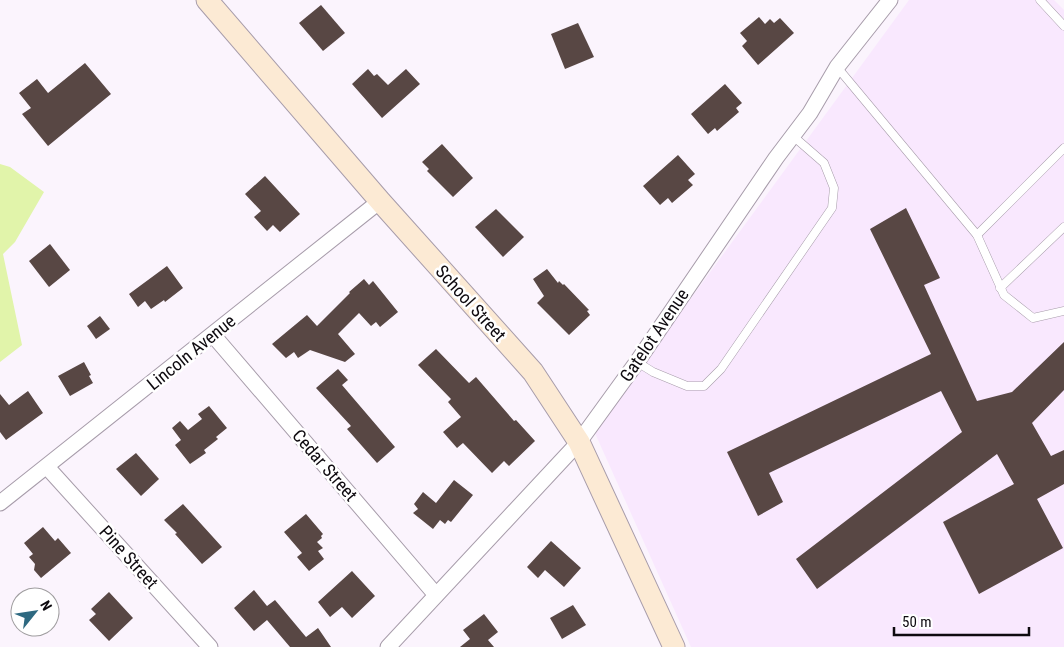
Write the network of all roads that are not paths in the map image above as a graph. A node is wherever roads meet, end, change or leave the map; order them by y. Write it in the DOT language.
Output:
graph roads {
  1 [pos="206,0"];
  2 [pos="890,0"];
  3 [pos="1040,0"];
  4 [pos="1064,26"];
  5 [pos="837,67"];
  6 [pos="793,136"];
  7 [pos="1064,148"];
  8 [pos="380,201"];
  9 [pos="1064,227"];
  10 [pos="977,235"];
  11 [pos="1000,288"];
  12 [pos="1064,311"];
  13 [pos="213,335"];
  14 [pos="637,362"];
  15 [pos="580,442"];
  16 [pos="47,467"];
  17 [pos="0,503"];
  18 [pos="436,595"];
  19 [pos="210,647"];
  20 [pos="388,647"];
  21 [pos="674,647"];
  1 -- 8 [label="street, School Street"];
  2 -- 5 [label="street, Gatelot Avenue"];
  3 -- 4 [label="lane"];
  5 -- 6 [label="street, Gatelot Avenue"];
  5 -- 10 [label="lane"];
  6 -- 14 [label="street, Gatelot Avenue"];
  6 -- 14 [label="lane"];
  7 -- 10 [label="lane"];
  8 -- 13 [label="street, Lincoln Avenue"];
  8 -- 15 [label="street, School Street"];
  9 -- 11 [label="lane"];
  10 -- 11 [label="lane"];
  11 -- 12 [label="lane"];
  13 -- 16 [label="street, Lincoln Avenue"];
  13 -- 18 [label="street, Cedar Street"];
  14 -- 15 [label="street, Gatelot Avenue"];
  15 -- 18 [label="street, Gatelot Avenue"];
  15 -- 21 [label="street, School Street"];
  16 -- 17 [label="street, Lincoln Avenue"];
  16 -- 19 [label="street, Pine Street"];
  18 -- 20 [label="street, Gatelot Avenue"];
}
